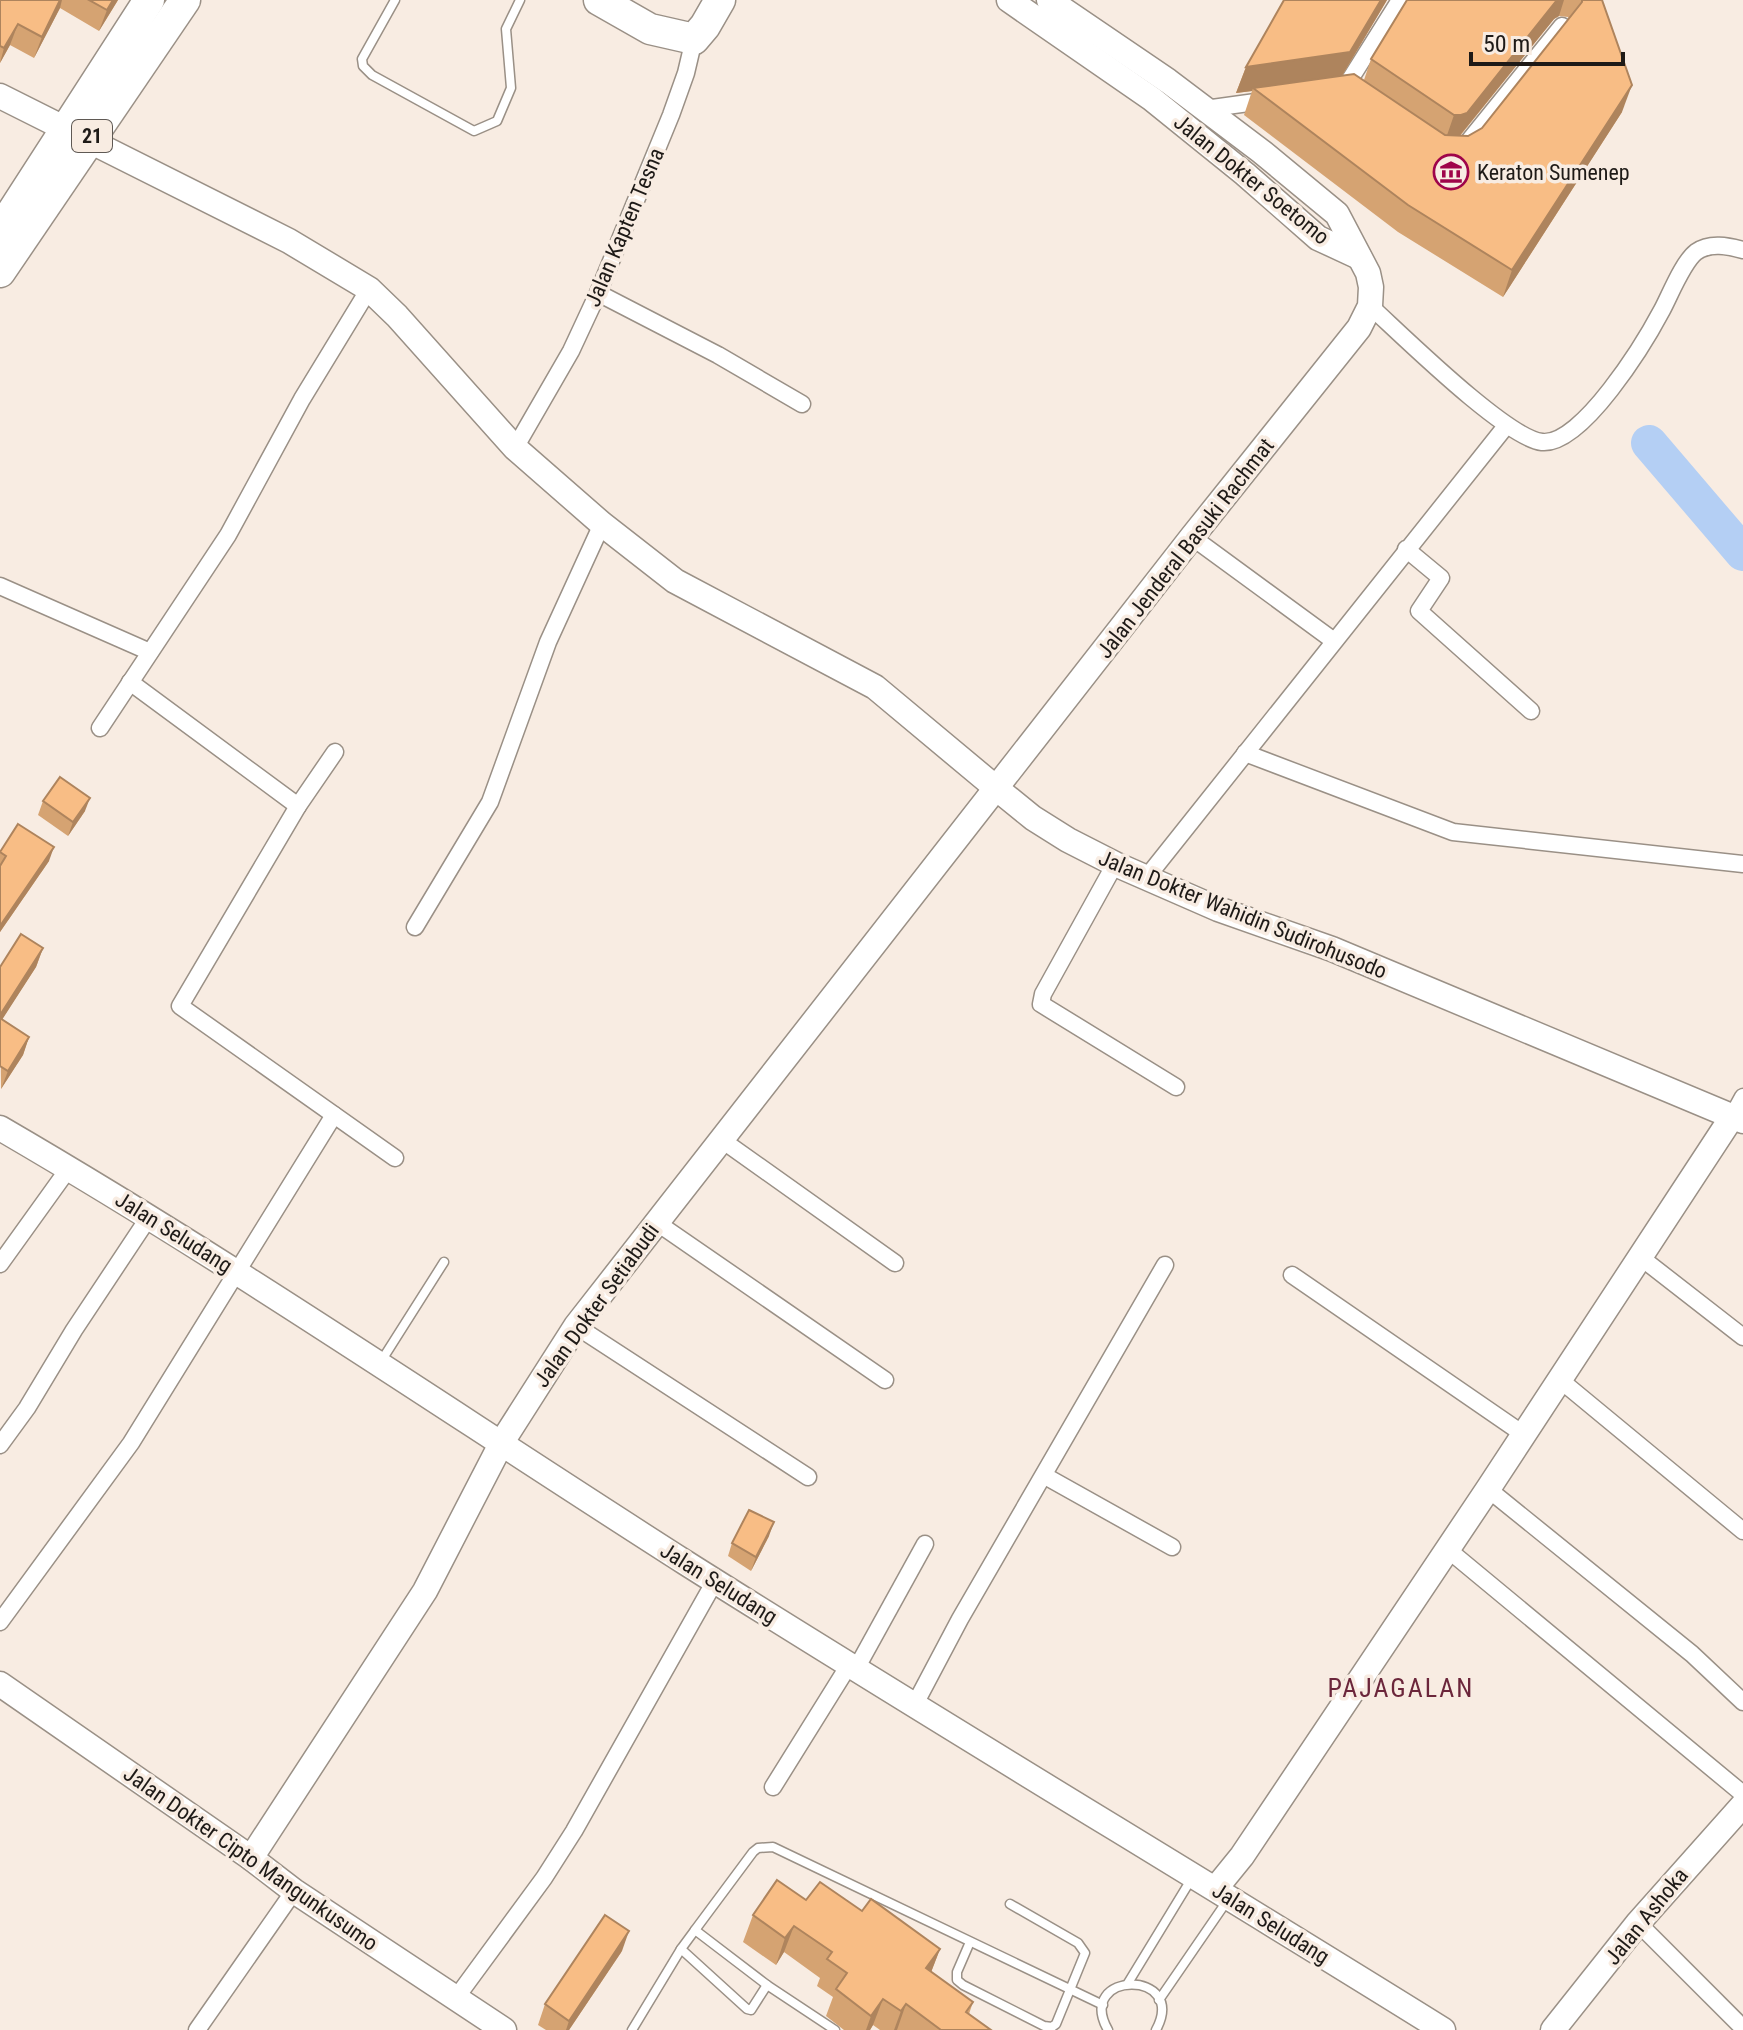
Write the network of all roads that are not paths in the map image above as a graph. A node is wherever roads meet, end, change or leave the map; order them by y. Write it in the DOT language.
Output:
graph roads {
  1 [pos="149,0"];
  2 [pos="185,0"];
  3 [pos="395,0"];
  4 [pos="520,0"];
  5 [pos="599,0"];
  6 [pos="720,0"];
  7 [pos="1009,0"];
  8 [pos="1400,0"];
  9 [pos="1062,10"];
  10 [pos="1562,26"];
  11 [pos="694,39"];
  12 [pos="1345,92"];
  13 [pos="0,96"];
  14 [pos="1285,98"];
  15 [pos="1205,109"];
  16 [pos="1190,129"];
  17 [pos="77,135"];
  18 [pos="1454,153"];
  19 [pos="1,229"];
  20 [pos="1743,250"];
  21 [pos="1359,257"];
  22 [pos="0,272"];
  23 [pos="369,289"];
  24 [pos="598,293"];
  25 [pos="1370,306"];
  26 [pos="802,404"];
  27 [pos="1506,426"];
  28 [pos="515,448"];
  29 [pos="602,524"];
  30 [pos="1192,537"];
  31 [pos="1406,549"];
  32 [pos="0,586"];
  33 [pos="1334,641"];
  34 [pos="150,652"];
  35 [pos="130,682"];
  36 [pos="1531,711"];
  37 [pos="100,728"];
  38 [pos="335,752"];
  39 [pos="1245,753"];
  40 [pos="996,788"];
  41 [pos="298,806"];
  42 [pos="1115,864"];
  43 [pos="1743,864"];
  44 [pos="1147,877"];
  45 [pos="415,927"];
  46 [pos="1176,1087"];
  47 [pos="1739,1112"];
  48 [pos="334,1115"];
  49 [pos="0,1128"];
  50 [pos="722,1140"];
  51 [pos="395,1158"];
  52 [pos="69,1168"];
  53 [pos="149,1217"];
  54 [pos="656,1222"];
  55 [pos="1639,1256"];
  56 [pos="444,1262"];
  57 [pos="895,1263"];
  58 [pos="0,1264"];
  59 [pos="1165,1265"];
  60 [pos="238,1272"];
  61 [pos="1292,1275"];
  62 [pos="576,1326"];
  63 [pos="1743,1337"];
  64 [pos="380,1364"];
  65 [pos="1559,1379"];
  66 [pos="885,1380"];
  67 [pos="1523,1434"];
  68 [pos="502,1442"];
  69 [pos="0,1445"];
  70 [pos="1045,1476"];
  71 [pos="808,1477"];
  72 [pos="1488,1489"];
  73 [pos="1743,1531"];
  74 [pos="925,1544"];
  75 [pos="1172,1547"];
  76 [pos="1446,1548"];
  77 [pos="715,1581"];
  78 [pos="0,1622"];
  79 [pos="853,1667"];
  80 [pos="0,1684"];
  81 [pos="1743,1702"];
  82 [pos="914,1706"];
  83 [pos="773,1787"];
  84 [pos="1743,1794"];
  85 [pos="1743,1805"];
  86 [pos="251,1858"];
  87 [pos="1193,1875"];
  88 [pos="294,1891"];
  89 [pos="1223,1892"];
  90 [pos="1010,1904"];
  91 [pos="1638,1923"];
  92 [pos="695,1930"];
  93 [pos="970,1942"];
  94 [pos="681,1949"];
  95 [pos="1128,1983"];
  96 [pos="767,1985"];
  97 [pos="1070,1990"];
  98 [pos="456,1998"];
  99 [pos="1159,2000"];
  100 [pos="1103,2005"];
  101 [pos="1102,2019"];
  102 [pos="1743,2028"];
  103 [pos="197,2030"];
  104 [pos="504,2030"];
  105 [pos="632,2030"];
  106 [pos="835,2030"];
  107 [pos="1096,2030"];
  108 [pos="1108,2030"];
  109 [pos="1156,2030"];
  110 [pos="1443,2030"];
  111 [pos="1553,2030"];
  1 -- 17 [label="highway, 21"];
  2 -- 17 [label="highway, 21"];
  3 -- 4 [label="lane"];
  5 -- 11 [label="highway"];
  6 -- 11 [label="highway, Jalan Kapten Tesna"];
  7 -- 9 [label="street, Jalan Dokter Soetomo"];
  8 -- 12 [label="street"];
  9 -- 15 [label="street, Jalan Dokter Soetomo"];
  9 -- 16 [label="street, Jalan Dokter Soetomo"];
  10 -- 18 [label="street"];
  11 -- 24 [label="street, Jalan Kapten Tesna"];
  13 -- 17 [label="street, Jalan Dokter Wahidin Sudirohusodo"];
  14 -- 15 [label="street"];
  15 -- 16 [label="street"];
  15 -- 21 [label="street, Jalan Dokter Soetomo"];
  16 -- 21 [label="street, Jalan Dokter Soetomo"];
  17 -- 19 [label="highway, 21"];
  17 -- 22 [label="highway, 21"];
  17 -- 23 [label="street, Jalan Dokter Wahidin Sudirohusodo"];
  20 -- 27 [label="street"];
  21 -- 25 [label="street"];
  23 -- 28 [label="street, Jalan Dokter Wahidin Sudirohusodo"];
  23 -- 34 [label="street"];
  24 -- 26 [label="street"];
  24 -- 28 [label="street, Jalan Kapten Tesna"];
  25 -- 27 [label="street"];
  25 -- 30 [label="street, Jalan Jenderal Basuki Rachmat"];
  27 -- 31 [label="street"];
  28 -- 29 [label="street, Jalan Dokter Wahidin Sudirohusodo"];
  29 -- 40 [label="street, Jalan Dokter Wahidin Sudirohusodo"];
  29 -- 45 [label="street"];
  30 -- 33 [label="street"];
  30 -- 40 [label="street, Jalan Jenderal Basuki Rachmat"];
  31 -- 33 [label="street"];
  31 -- 36 [label="street"];
  32 -- 34 [label="street"];
  33 -- 39 [label="street"];
  34 -- 35 [label="street"];
  35 -- 37 [label="street"];
  35 -- 41 [label="street"];
  38 -- 41 [label="street"];
  39 -- 43 [label="street"];
  39 -- 44 [label="street"];
  40 -- 42 [label="street, Jalan Dokter Wahidin Sudirohusodo"];
  40 -- 50 [label="street, Jalan Dokter Setiabudi"];
  41 -- 48 [label="street"];
  42 -- 44 [label="street, Jalan Dokter Wahidin Sudirohusodo"];
  42 -- 46 [label="street"];
  44 -- 47 [label="street, Jalan Dokter Wahidin Sudirohusodo"];
  47 -- 55 [label="street"];
  48 -- 51 [label="street"];
  48 -- 60 [label="street"];
  49 -- 52 [label="street, Jalan Seludang"];
  50 -- 54 [label="street, Jalan Dokter Setiabudi"];
  50 -- 57 [label="street"];
  52 -- 53 [label="street, Jalan Seludang"];
  52 -- 58 [label="street"];
  53 -- 60 [label="street, Jalan Seludang"];
  53 -- 69 [label="street"];
  54 -- 62 [label="street, Jalan Dokter Setiabudi"];
  54 -- 66 [label="street"];
  55 -- 63 [label="street"];
  55 -- 65 [label="street"];
  56 -- 64 [label="lane"];
  59 -- 70 [label="street"];
  60 -- 64 [label="street, Jalan Seludang"];
  60 -- 78 [label="street"];
  61 -- 67 [label="street"];
  62 -- 68 [label="street, Jalan Dokter Setiabudi"];
  62 -- 71 [label="street"];
  64 -- 68 [label="street, Jalan Seludang"];
  65 -- 67 [label="street"];
  65 -- 73 [label="street"];
  67 -- 72 [label="street"];
  68 -- 77 [label="street, Jalan Seludang"];
  68 -- 86 [label="street, Jalan Dokter Setiabudi"];
  70 -- 75 [label="street"];
  70 -- 82 [label="street"];
  72 -- 76 [label="street"];
  72 -- 81 [label="street"];
  74 -- 79 [label="street"];
  76 -- 84 [label="street"];
  76 -- 89 [label="street"];
  77 -- 79 [label="street, Jalan Seludang"];
  77 -- 98 [label="street"];
  79 -- 82 [label="street, Jalan Seludang"];
  79 -- 83 [label="street"];
  80 -- 86 [label="street, Jalan Dokter Cipto Mangunkusumo"];
  82 -- 87 [label="street, Jalan Seludang"];
  85 -- 91 [label="street, Jalan Ashoka"];
  86 -- 88 [label="street, Jalan Dokter Cipto Mangunkusumo"];
  87 -- 89 [label="street, Jalan Seludang"];
  87 -- 95 [label="lane"];
  88 -- 98 [label="street, Jalan Dokter Cipto Mangunkusumo"];
  88 -- 103 [label="street"];
  89 -- 99 [label="lane"];
  89 -- 110 [label="street, Jalan Seludang"];
  90 -- 97 [label="lane"];
  91 -- 102 [label="street"];
  91 -- 111 [label="street, Jalan Ashoka"];
  92 -- 93 [label="lane"];
  92 -- 94 [label="lane"];
  92 -- 96 [label="lane"];
  93 -- 97 [label="lane"];
  93 -- 97 [label="lane"];
  94 -- 96 [label="lane"];
  94 -- 105 [label="lane"];
  95 -- 99 [label="lane"];
  95 -- 100 [label="lane"];
  96 -- 106 [label="lane"];
  97 -- 100 [label="lane"];
  98 -- 104 [label="street, Jalan Dokter Cipto Mangunkusumo"];
  99 -- 109 [label="lane"];
  100 -- 101 [label="lane"];
  101 -- 107 [label="lane"];
  101 -- 108 [label="lane"];
}
